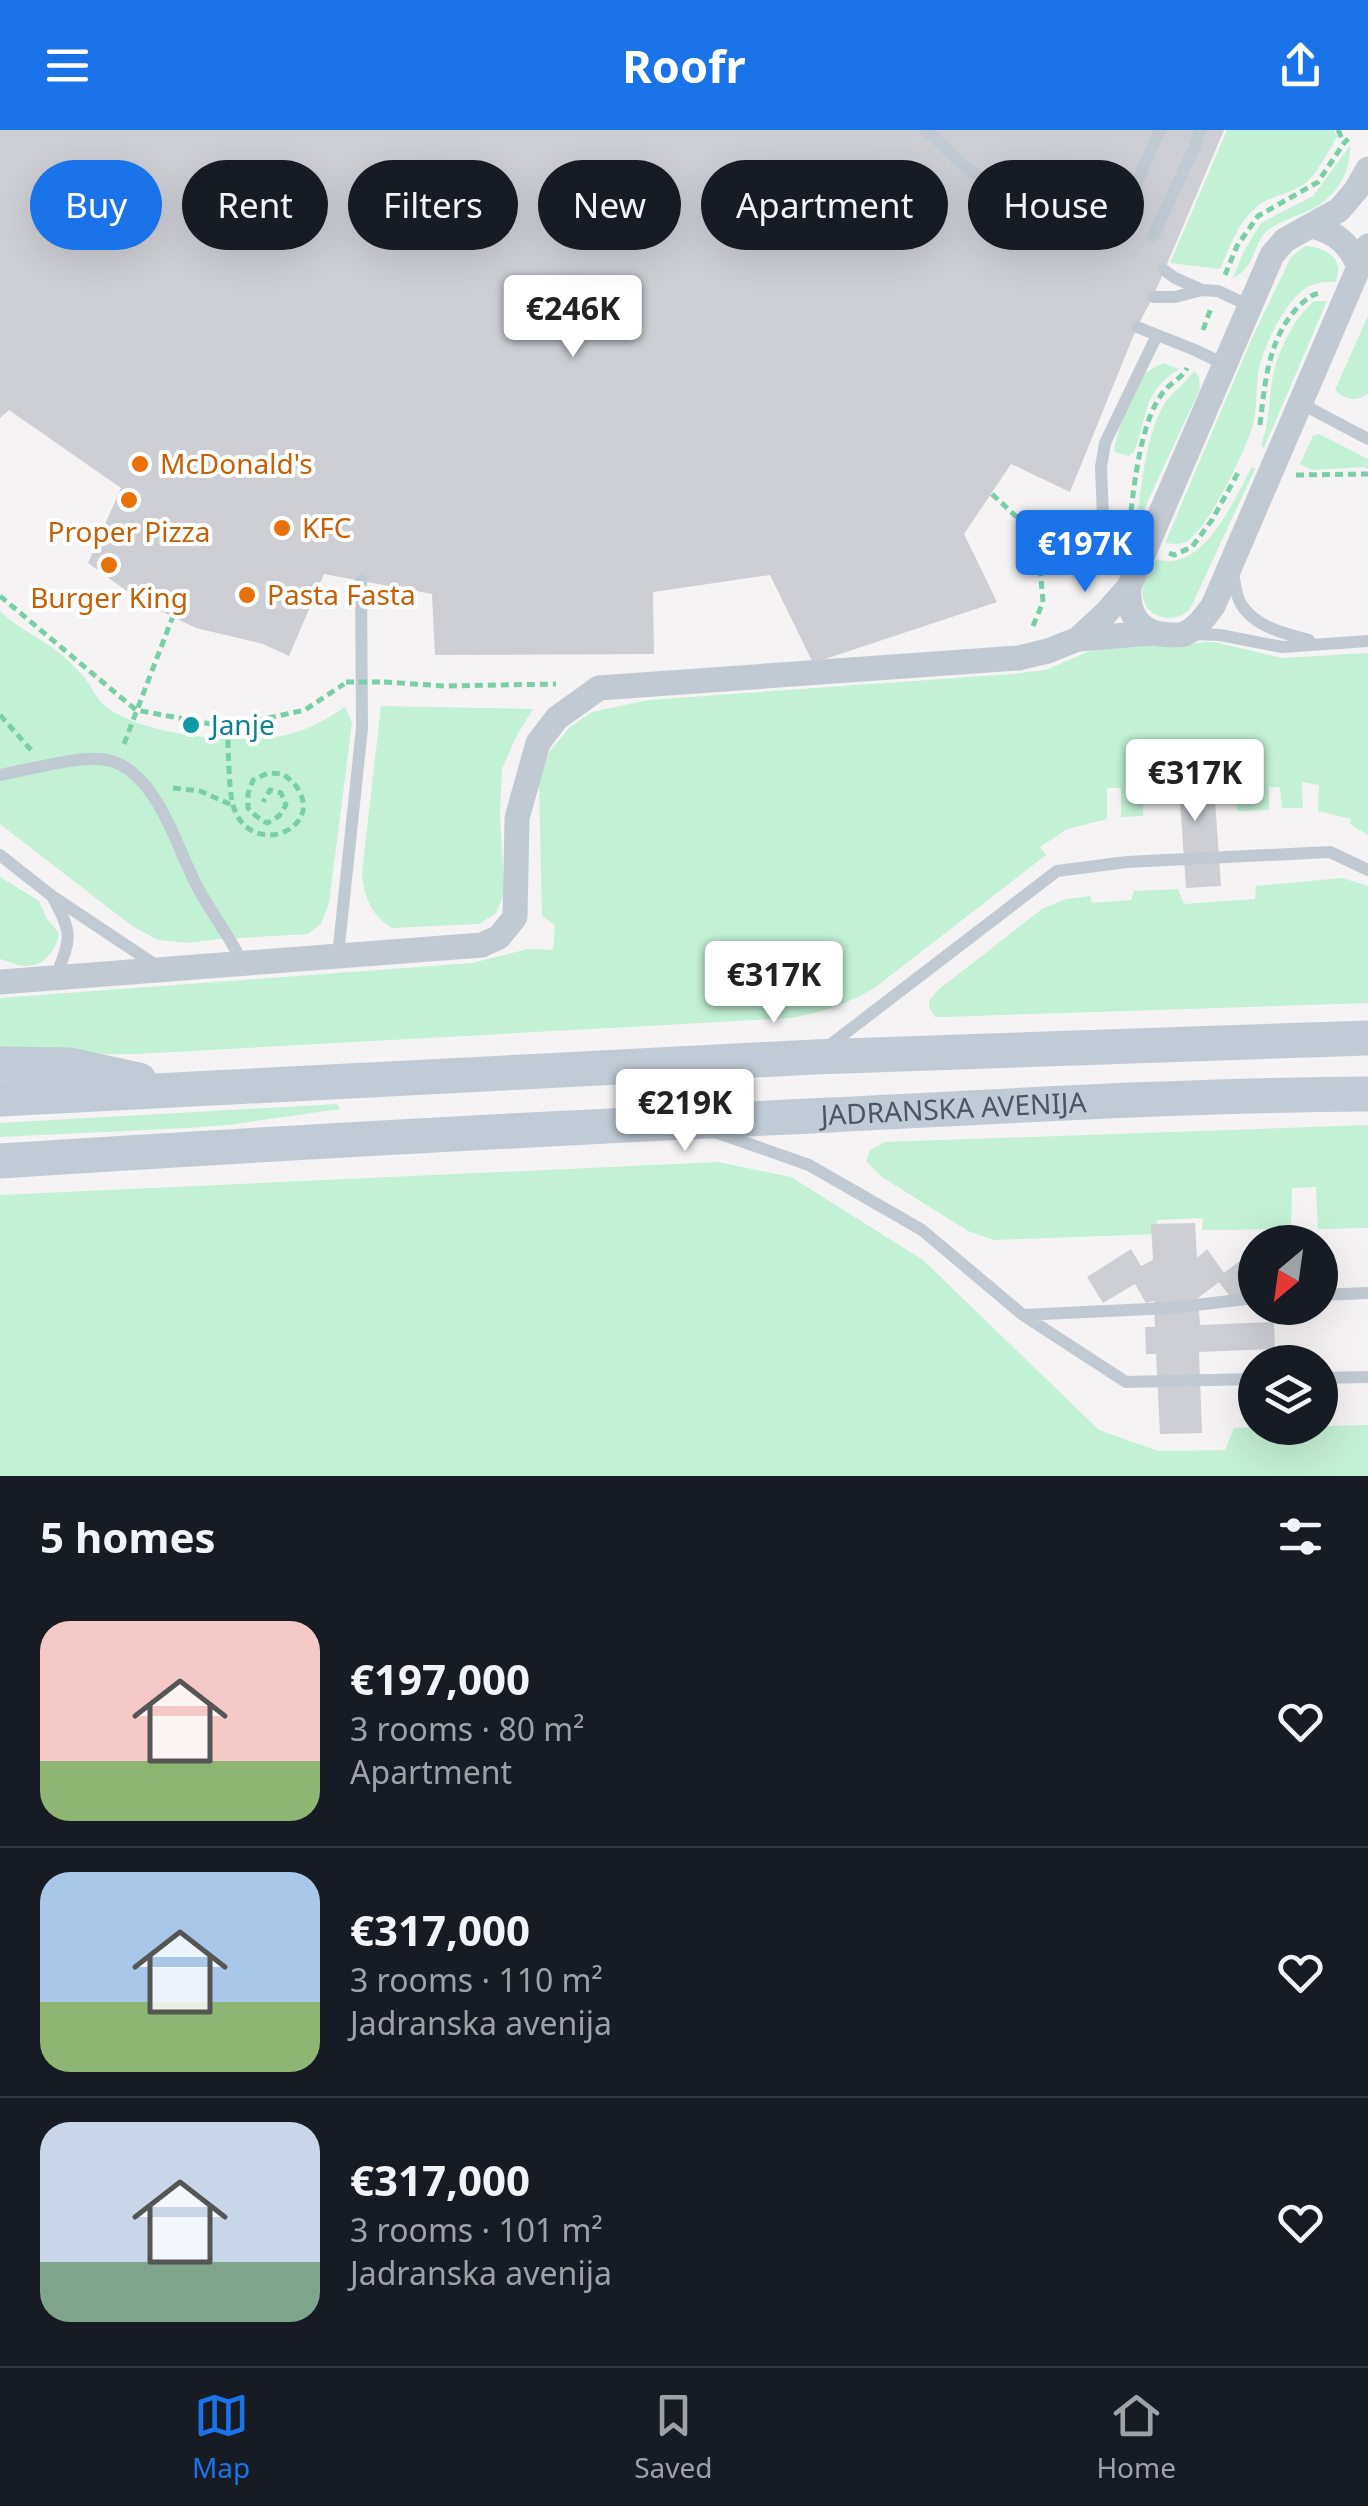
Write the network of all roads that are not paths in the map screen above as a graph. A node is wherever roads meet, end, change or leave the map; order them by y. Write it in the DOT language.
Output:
graph roads {
  1 [pos="925,130"];
  2 [pos="1160,130"];
  3 [pos="1200,130"];
  4 [pos="1368,169"];
  5 [pos="1312,226"];
  6 [pos="1154,236"];
  7 [pos="1365,258"];
  8 [pos="1164,270"];
  9 [pos="1202,290"];
  10 [pos="1152,296"];
  11 [pos="1250,306"];
  12 [pos="1137,327"];
  13 [pos="1157,335"];
  14 [pos="1224,364"];
  15 [pos="1300,403"];
  16 [pos="1368,439"];
  17 [pos="1231,562"];
  18 [pos="362,580"];
  19 [pos="1132,580"];
  20 [pos="1153,633"];
  21 [pos="1184,634"];
  22 [pos="1078,639"];
  23 [pos="1368,641"];
  24 [pos="1322,644"];
  25 [pos="0,774"];
  26 [pos="0,855"];
  27 [pos="1368,870"];
  28 [pos="52,896"];
  29 [pos="338,955"];
  30 [pos="242,964"];
  31 [pos="164,970"];
  32 [pos="55,979"];
  33 [pos="0,982"];
  34 [pos="1368,1038"];
  35 [pos="814,1057"];
  36 [pos="0,1064"];
  37 [pos="184,1089"];
  38 [pos="1368,1094"];
  39 [pos="0,1099"];
  40 [pos="684,1122"];
  41 [pos="0,1161"];
  42 [pos="1368,1293"];
  43 [pos="1338,1294"];
  44 [pos="1238,1300"];
  45 [pos="1023,1315"];
  46 [pos="1368,1377"];
  47 [pos="1338,1378"];
  48 [pos="1238,1380"];
  1 -- 2 [label="lane"];
  3 -- 6 [label="lane"];
  4 -- 5 [label="street"];
  5 -- 7 [label="street"];
  5 -- 11 [label="street"];
  7 -- 15 [label="street"];
  8 -- 9 [label="lane"];
  9 -- 10 [label="lane"];
  9 -- 11 [label="lane"];
  11 -- 14 [label="street"];
  12 -- 13 [label="lane"];
  13 -- 14 [label="lane"];
  13 -- 19 [label="lane"];
  14 -- 19 [label="street"];
  15 -- 16 [label="lane"];
  15 -- 17 [label="street"];
  17 -- 21 [label="street"];
  17 -- 24 [label="lane"];
  18 -- 29 [label="lane"];
  19 -- 20 [label="street"];
  19 -- 22 [label="street"];
  20 -- 21 [label="street"];
  20 -- 22 [label="street"];
  21 -- 24 [label="lane"];
  22 -- 29 [label="street"];
  23 -- 24 [label="lane"];
  25 -- 30 [label="lane"];
  26 -- 28 [label="lane"];
  27 -- 35 [label="lane"];
  28 -- 31 [label="lane"];
  28 -- 32 [label="lane"];
  29 -- 30 [label="street"];
  30 -- 31 [label="street"];
  31 -- 32 [label="street"];
  32 -- 33 [label="street"];
  34 -- 35 [label="main road, JADRANSKA AVENIJA"];
  35 -- 37 [label="main road, JADRANSKA AVENIJA"];
  36 -- 37 [label="main road"];
  37 -- 39 [label="main road, JADRANSKA AVENIJA"];
  38 -- 40 [label="main road, JADRANSKA AVENIJA"];
  40 -- 41 [label="main road, JADRANSKA AVENIJA"];
  40 -- 45 [label="lane"];
  42 -- 43 [label="lane"];
  44 -- 45 [label="lane"];
  45 -- 48 [label="lane"];
  46 -- 47 [label="lane"];
}
